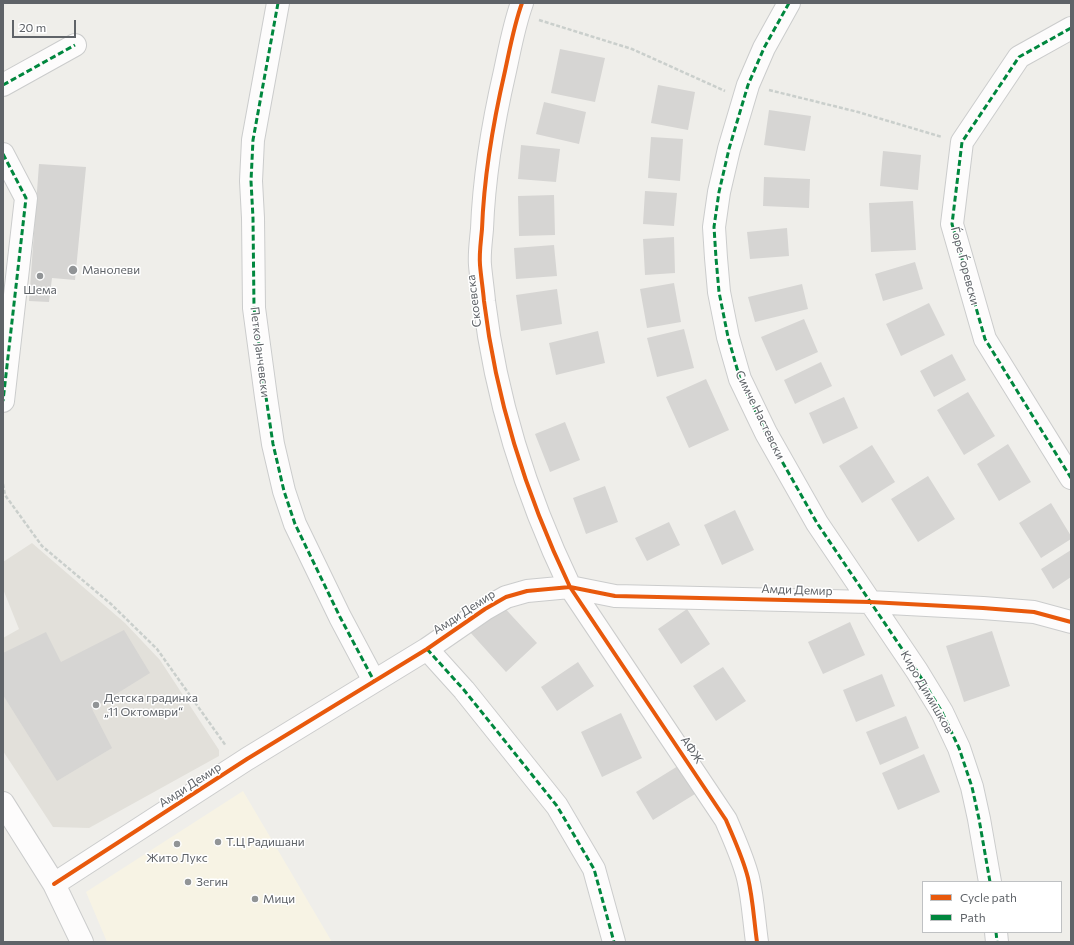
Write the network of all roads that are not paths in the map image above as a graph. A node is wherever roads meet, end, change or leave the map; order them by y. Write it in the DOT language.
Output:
graph roads {
  1 [pos="278,3"];
  2 [pos="789,3"];
  3 [pos="520,8"];
  4 [pos="1071,28"];
  5 [pos="75,45"];
  6 [pos="3,85"];
  7 [pos="3,154"];
  8 [pos="3,402"];
  9 [pos="1071,478"];
  10 [pos="570,587"];
  11 [pos="870,602"];
  12 [pos="1071,622"];
  13 [pos="427,649"];
  14 [pos="374,681"];
  15 [pos="3,803"];
  16 [pos="990,881"];
  17 [pos="54,884"];
  18 [pos="82,942"];
  19 [pos="614,942"];
  20 [pos="756,942"];
  1 -- 14 [label="street, Петко Јанчевски"];
  2 -- 11 [label="street, Симче Настевски"];
  3 -- 10 [label="street, Скоевска"];
  4 -- 9 [label="street, Ѓоре Ѓоревски"];
  5 -- 6 [label="street"];
  7 -- 8 [label="street"];
  10 -- 11 [label="street, Амди Демир"];
  10 -- 13 [label="street, Амди Демир"];
  10 -- 20 [label="street, АФЖ"];
  11 -- 12 [label="street, Амди Демир"];
  11 -- 16 [label="street, Киро Димишков"];
  13 -- 14 [label="street, Амди Демир"];
  13 -- 19 [label="street"];
  14 -- 17 [label="street, Амди Демир"];
  15 -- 17 [label="street"];
  17 -- 18 [label="street"];
}
